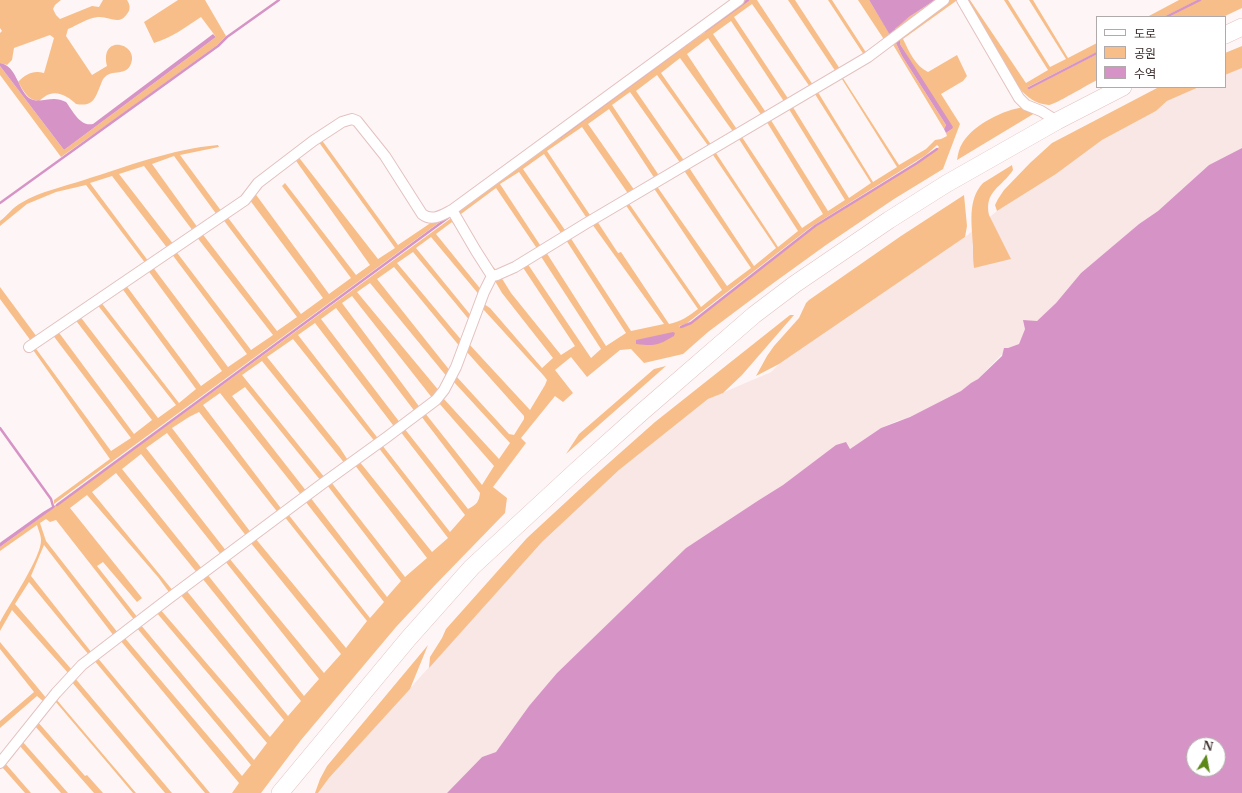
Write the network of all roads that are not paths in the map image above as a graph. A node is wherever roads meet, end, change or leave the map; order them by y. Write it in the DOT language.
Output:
graph roads {
  1 [pos="738,0"];
  2 [pos="944,0"];
  3 [pos="962,0"];
  4 [pos="1242,27"];
  5 [pos="1226,35"];
  6 [pos="1120,88"];
  7 [pos="1057,121"];
  8 [pos="452,210"];
  9 [pos="492,276"];
  10 [pos="29,347"];
  11 [pos="0,764"];
  12 [pos="280,793"];
  1 -- 8 [label="street"];
  2 -- 9 [label="street"];
  3 -- 7 [label="street"];
  4 -- 5 [label="highway"];
  6 -- 7 [label="highway"];
  7 -- 12 [label="highway"];
  8 -- 9 [label="street"];
  8 -- 10 [label="street"];
  9 -- 11 [label="street"];
}
